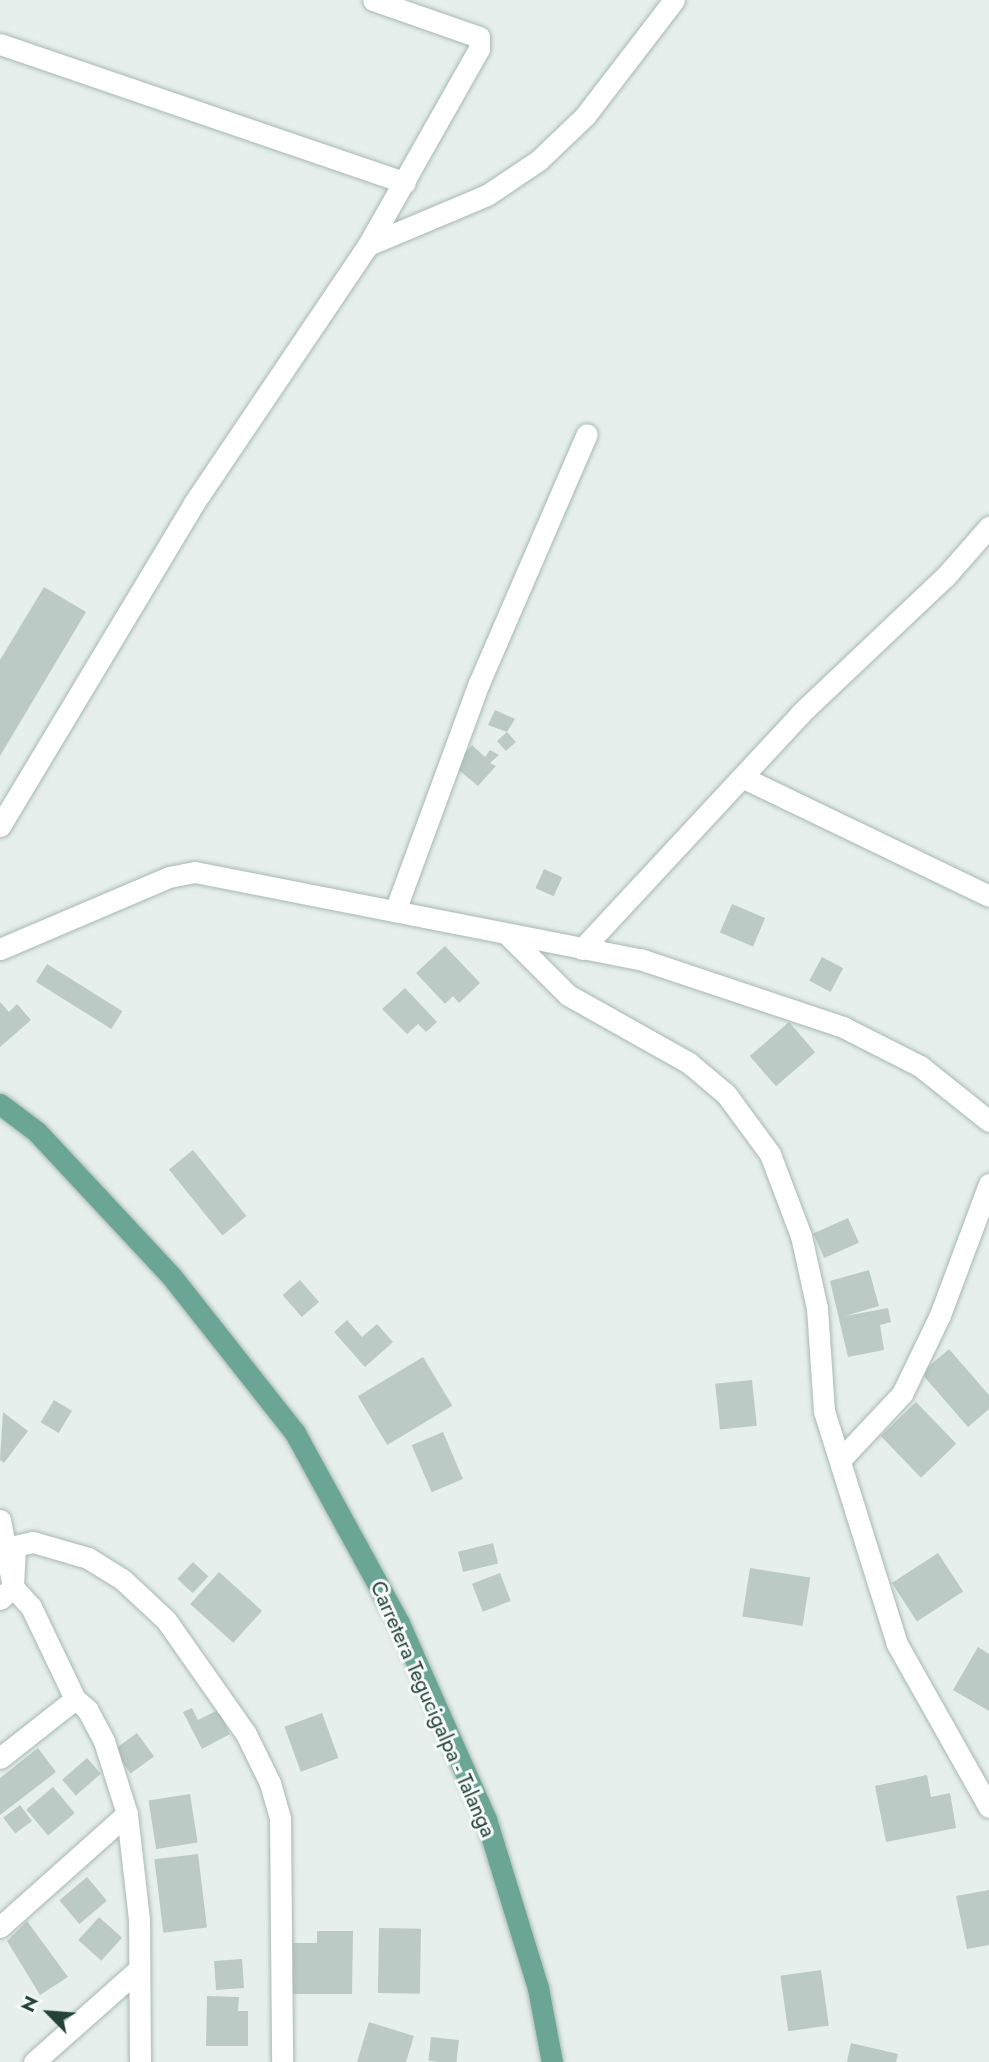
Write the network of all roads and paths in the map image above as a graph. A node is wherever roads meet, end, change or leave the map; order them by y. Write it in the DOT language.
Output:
graph roads {
  1 [pos="373,0"];
  2 [pos="674,0"];
  3 [pos="0,44"];
  4 [pos="405,183"];
  5 [pos="368,245"];
  6 [pos="587,434"];
  7 [pos="989,527"];
  8 [pos="744,778"];
  9 [pos="0,826"];
  10 [pos="989,896"];
  11 [pos="395,911"];
  12 [pos="508,935"];
  13 [pos="0,948"];
  14 [pos="582,949"];
  15 [pos="0,1104"];
  16 [pos="989,1121"];
  17 [pos="989,1184"];
  18 [pos="840,1460"];
  19 [pos="0,1520"];
  20 [pos="7,1593"];
  21 [pos="75,1699"];
  22 [pos="0,1758"];
  23 [pos="989,1807"];
  24 [pos="127,1814"];
  25 [pos="0,1927"];
  26 [pos="139,1969"];
  27 [pos="34,2062"];
  28 [pos="140,2062"];
  29 [pos="282,2062"];
  30 [pos="552,2062"];
  1 -- 4 [label="street"];
  2 -- 5 [label="street"];
  3 -- 4 [label="street"];
  4 -- 5 [label="street"];
  5 -- 9 [label="street"];
  6 -- 11 [label="street"];
  7 -- 8 [label="street"];
  8 -- 10 [label="street"];
  8 -- 14 [label="street"];
  11 -- 12 [label="street"];
  11 -- 13 [label="street"];
  12 -- 14 [label="street"];
  12 -- 18 [label="street"];
  14 -- 16 [label="street"];
  15 -- 30 [label="main road, Carretera Tegucigalpa - Talanga"];
  17 -- 18 [label="street"];
  18 -- 23 [label="street"];
  19 -- 20 [label="street"];
  20 -- 21 [label="street"];
  20 -- 29 [label="street"];
  21 -- 22 [label="street"];
  21 -- 24 [label="street"];
  24 -- 25 [label="street"];
  24 -- 26 [label="street"];
  26 -- 27 [label="street"];
  26 -- 28 [label="street"];
}
